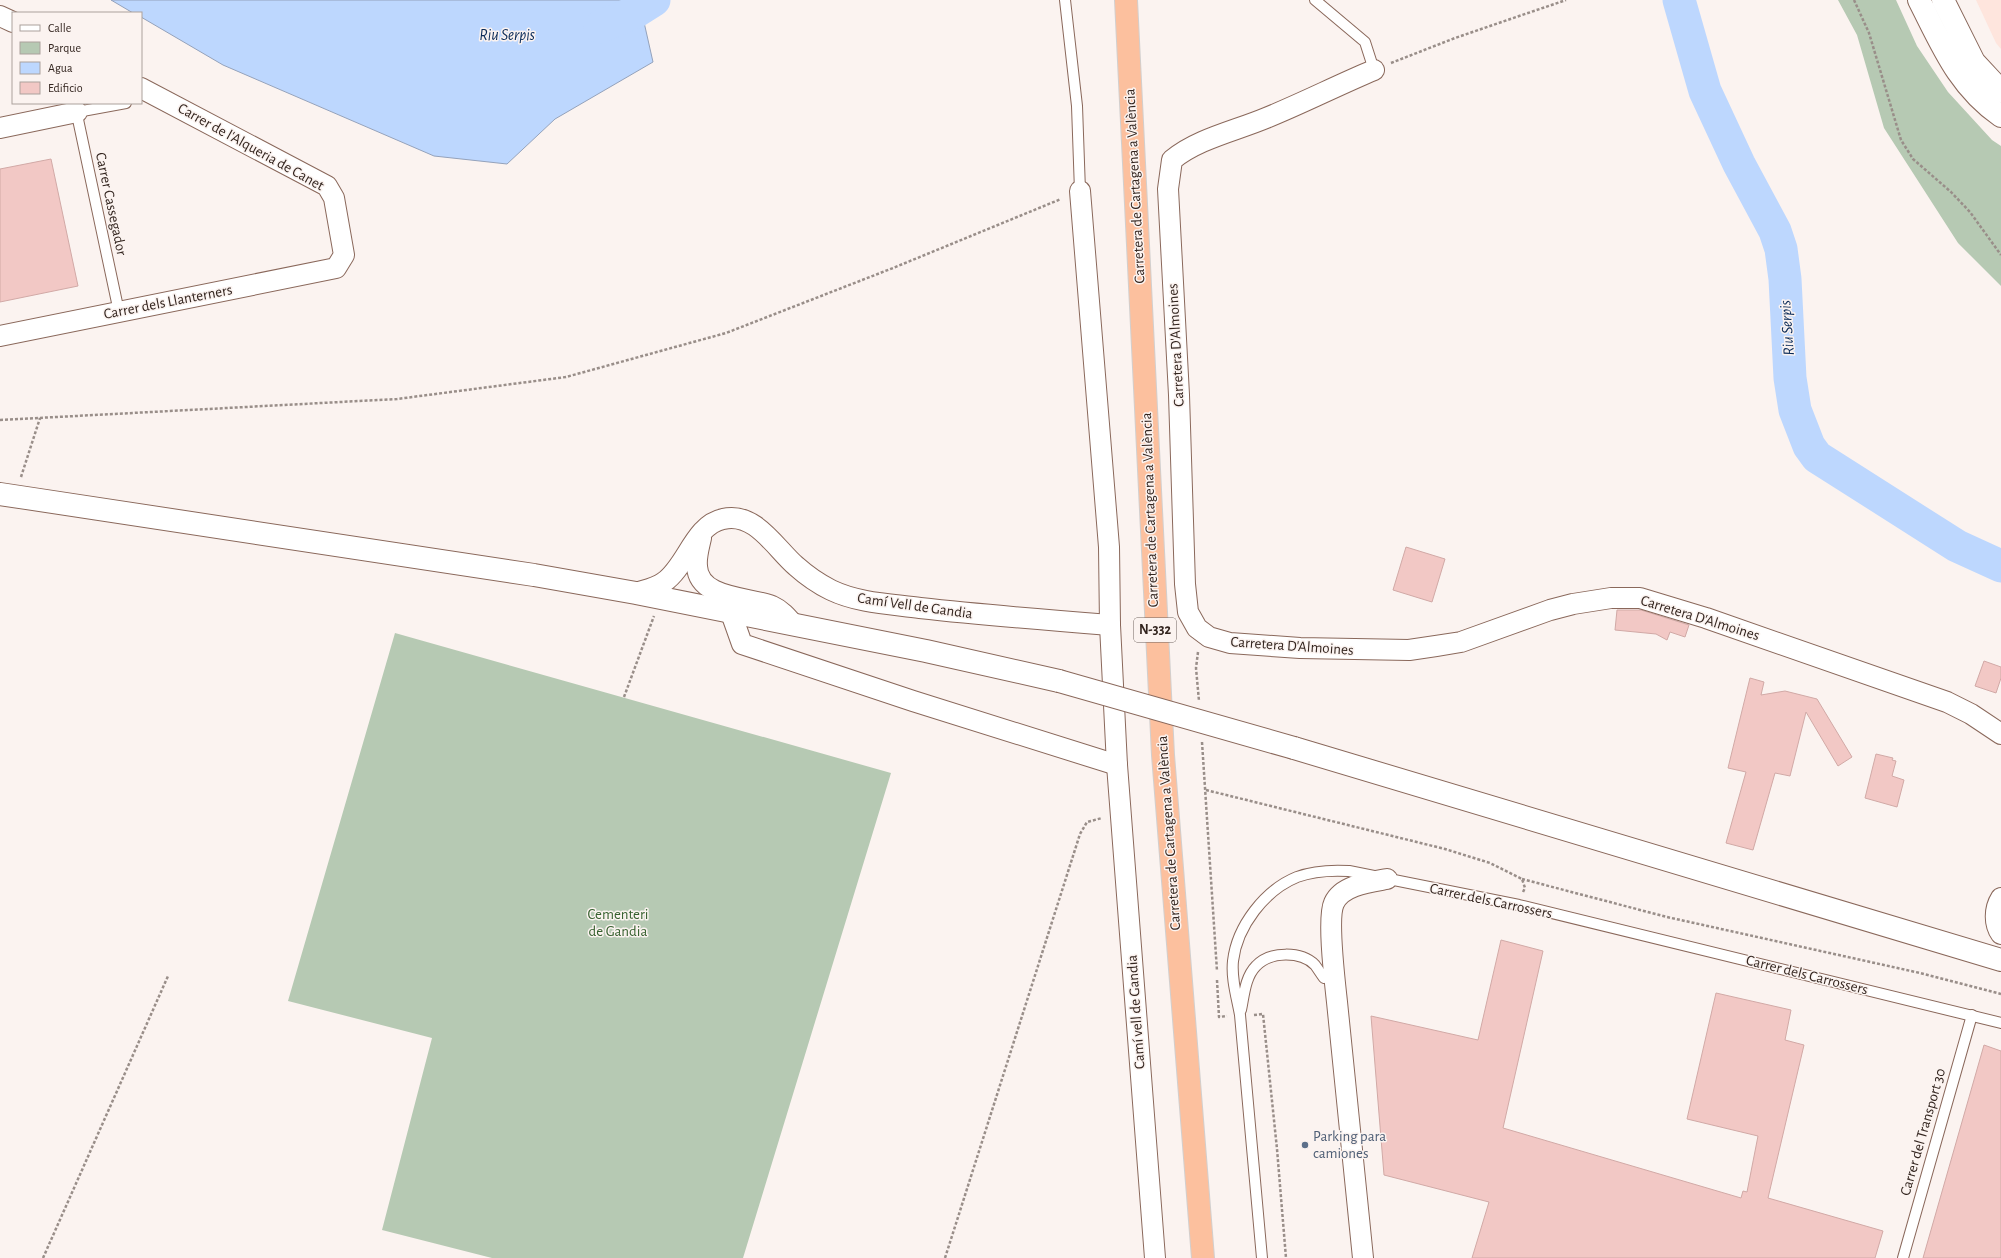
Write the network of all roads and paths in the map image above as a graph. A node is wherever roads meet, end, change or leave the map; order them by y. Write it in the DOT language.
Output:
graph roads {
  1 [pos="1065,0"];
  2 [pos="1126,0"];
  3 [pos="1314,0"];
  4 [pos="1566,0"];
  5 [pos="1854,0"];
  6 [pos="1919,0"];
  7 [pos="1943,0"];
  8 [pos="0,16"];
  9 [pos="12,22"];
  10 [pos="1374,70"];
  11 [pos="2001,91"];
  12 [pos="146,95"];
  13 [pos="116,104"];
  14 [pos="76,108"];
  15 [pos="2001,116"];
  16 [pos="0,128"];
  17 [pos="1080,191"];
  18 [pos="2001,255"];
  19 [pos="336,268"];
  20 [pos="119,312"];
  21 [pos="0,336"];
  22 [pos="40,418"];
  23 [pos="0,420"];
  24 [pos="7,495"];
  25 [pos="702,533"];
  26 [pos="636,593"];
  27 [pos="660,598"];
  28 [pos="731,613"];
  29 [pos="793,624"];
  30 [pos="1110,625"];
  31 [pos="1204,633"];
  32 [pos="624,698"];
  33 [pos="1199,706"];
  34 [pos="2001,734"];
  35 [pos="1202,737"];
  36 [pos="1117,766"];
  37 [pos="1206,790"];
  38 [pos="1121,816"];
  39 [pos="1387,879"];
  40 [pos="1522,879"];
  41 [pos="2001,898"];
  42 [pos="1519,905"];
  43 [pos="2001,934"];
  44 [pos="2001,960"];
  45 [pos="168,976"];
  46 [pos="1324,978"];
  47 [pos="2001,994"];
  48 [pos="1263,1014"];
  49 [pos="1972,1015"];
  50 [pos="1240,1016"];
  51 [pos="1220,1017"];
  52 [pos="2001,1023"];
  53 [pos="43,1258"];
  54 [pos="945,1258"];
  55 [pos="1155,1258"];
  56 [pos="1203,1258"];
  57 [pos="1262,1258"];
  58 [pos="1286,1258"];
  59 [pos="1351,1258"];
  60 [pos="1363,1258"];
  61 [pos="1903,1258"];
  1 -- 17 [label="lane"];
  2 -- 56 [label="highway, Carretera de Cartagena a València / N-332"];
  3 -- 10 [label="lane"];
  4 -- 10 [label="path"];
  5 -- 18 [label="path"];
  6 -- 15 [label="main road"];
  7 -- 11 [label="main road"];
  8 -- 9 [label="street"];
  10 -- 31 [label="street, Carretera D'Almoines"];
  12 -- 19 [label="street, Carrer de l'Alqueria de Canet"];
  13 -- 14 [label="lane"];
  14 -- 16 [label="street"];
  14 -- 20 [label="lane, Carrer Cassegador"];
  17 -- 22 [label="path"];
  17 -- 30 [label="street, Camí vell de Gandia"];
  19 -- 20 [label="street, Carrer dels Llanterners"];
  20 -- 21 [label="street, Carrer dels Llanterners"];
  22 -- 23 [label="path"];
  22 -- 24 [label="path"];
  24 -- 26 [label="main road"];
  25 -- 26 [label="street, Camí Vell de Gandia"];
  25 -- 29 [label="street"];
  25 -- 30 [label="street, Camí Vell de Gandia"];
  26 -- 27 [label="main road"];
  27 -- 28 [label="main road"];
  27 -- 32 [label="path"];
  28 -- 29 [label="main road"];
  28 -- 36 [label="street"];
  29 -- 44 [label="main road, bridge"];
  30 -- 36 [label="street, Camí vell de Gandia"];
  31 -- 33 [label="path"];
  31 -- 34 [label="street, Carretera D'Almoines"];
  35 -- 37 [label="path"];
  36 -- 38 [label="street, Camí vell de Gandia"];
  37 -- 40 [label="path"];
  37 -- 51 [label="path"];
  38 -- 54 [label="path"];
  38 -- 55 [label="street, Camí vell de Gandia"];
  39 -- 42 [label="lane, Carrer dels Carrossers"];
  39 -- 50 [label="lane"];
  39 -- 60 [label="street, Carrer dels Carrossers"];
  40 -- 42 [label="path"];
  40 -- 47 [label="path"];
  41 -- 43 [label="street"];
  42 -- 49 [label="lane, Carrer dels Carrossers"];
  45 -- 53 [label="path"];
  46 -- 50 [label="lane"];
  46 -- 59 [label="street"];
  48 -- 58 [label="path"];
  49 -- 52 [label="lane, Carrer dels Carrossers"];
  49 -- 61 [label="lane, Carrer del Transport 30"];
  50 -- 57 [label="lane"];
}
